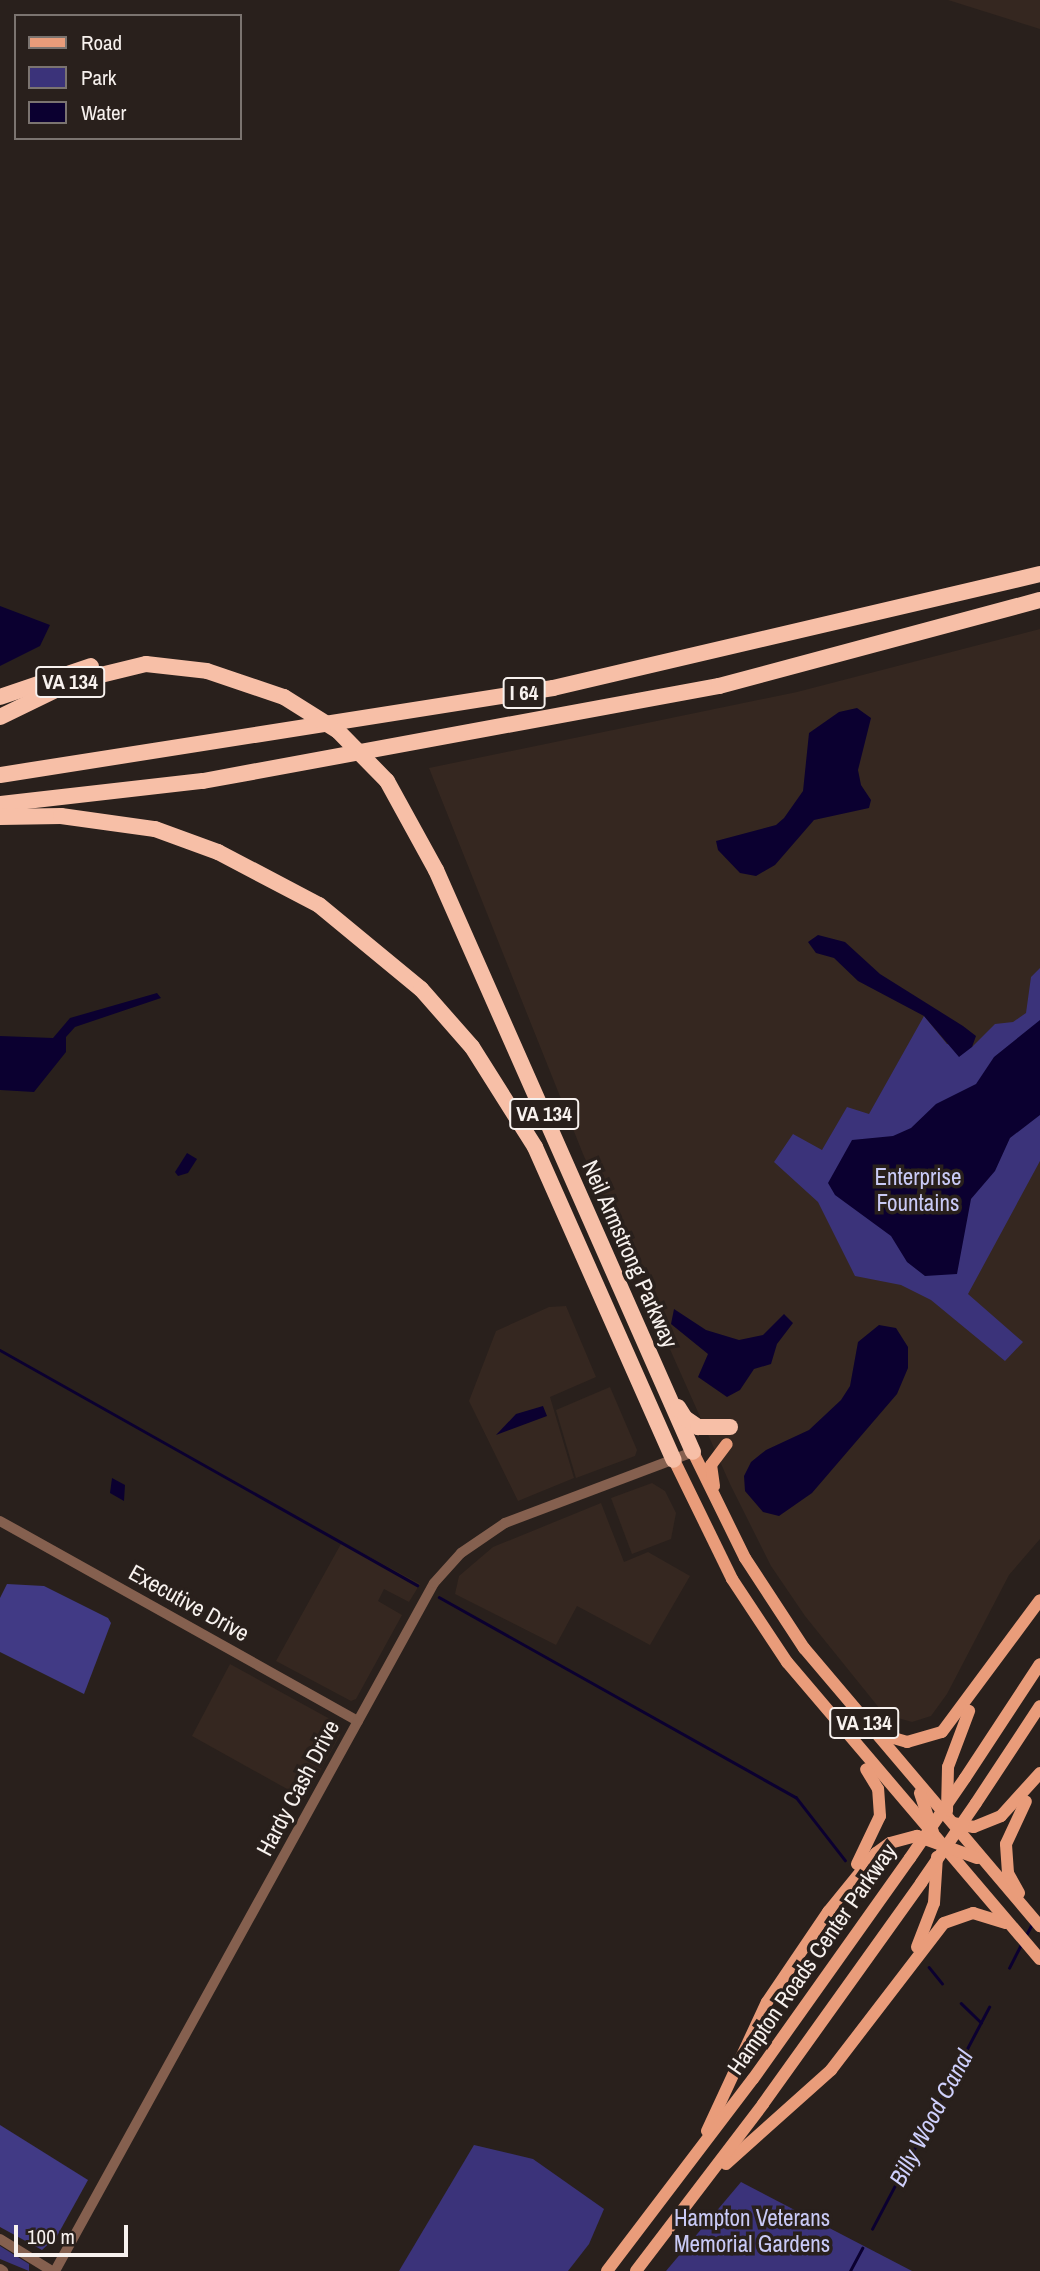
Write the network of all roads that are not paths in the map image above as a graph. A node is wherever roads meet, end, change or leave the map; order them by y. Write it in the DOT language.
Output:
graph roads {
  1 [pos="1040,574"];
  2 [pos="1040,600"];
  3 [pos="146,664"];
  4 [pos="0,697"];
  5 [pos="0,717"];
  6 [pos="0,775"];
  7 [pos="0,804"];
  8 [pos="0,817"];
  9 [pos="654,1363"];
  10 [pos="730,1427"];
  11 [pos="727,1444"];
  12 [pos="693,1452"];
  13 [pos="674,1460"];
  14 [pos="0,1521"];
  15 [pos="1040,1600"];
  16 [pos="772,1602"];
  17 [pos="1030,1612"];
  18 [pos="812,1660"];
  19 [pos="1040,1664"];
  20 [pos="795,1673"];
  21 [pos="1040,1706"];
  22 [pos="358,1721"];
  23 [pos="1040,1775"];
  24 [pos="917,1785"];
  25 [pos="901,1800"];
  26 [pos="926,1811"];
  27 [pos="947,1821"];
  28 [pos="936,1840"];
  29 [pos="957,1849"];
  30 [pos="980,1860"];
  31 [pos="965,1873"];
  32 [pos="1024,1904"];
  33 [pos="828,1912"];
  34 [pos="1040,1918"];
  35 [pos="1012,1926"];
  36 [pos="1040,1926"];
  37 [pos="1037,1955"];
  38 [pos="897,1980"];
  39 [pos="671,2187"];
  40 [pos="692,2199"];
  41 [pos="0,2239"];
  42 [pos="54,2271"];
  43 [pos="607,2271"];
  44 [pos="636,2271"];
  1 -- 6 [label="highway, I 64"];
  2 -- 7 [label="highway, I 64"];
  3 -- 4 [label="highway"];
  3 -- 5 [label="highway, Neil Armstrong Parkway / VA 134"];
  3 -- 9 [label="highway, Neil Armstrong Parkway / VA 134, bridge"];
  8 -- 13 [label="highway, Neil Armstrong Parkway / VA 134"];
  9 -- 10 [label="highway"];
  9 -- 12 [label="highway, Neil Armstrong Parkway / VA 134"];
  11 -- 16 [label="main road"];
  12 -- 13 [label="street, Hardy Cash Drive"];
  12 -- 16 [label="main road, Neil Armstrong Parkway / VA 134"];
  13 -- 20 [label="main road, Neil Armstrong Parkway / VA 134"];
  13 -- 22 [label="street, Hardy Cash Drive"];
  14 -- 22 [label="street, Executive Drive"];
  15 -- 17 [label="main road"];
  16 -- 18 [label="main road, Neil Armstrong Parkway / VA 134"];
  17 -- 18 [label="main road"];
  17 -- 27 [label="main road"];
  18 -- 24 [label="main road, Neil Armstrong Parkway / VA 134"];
  19 -- 39 [label="main road, Hampton Roads Center Parkway, bridge"];
  20 -- 25 [label="main road, Neil Armstrong Parkway / VA 134"];
  20 -- 33 [label="main road"];
  21 -- 40 [label="main road, Hampton Roads Center Parkway, bridge"];
  22 -- 42 [label="street, Hardy Cash Drive"];
  23 -- 27 [label="main road"];
  23 -- 32 [label="main road"];
  24 -- 26 [label="main road"];
  24 -- 27 [label="main road, Neil Armstrong Parkway / VA 134"];
  25 -- 26 [label="main road"];
  25 -- 28 [label="main road, Neil Armstrong Parkway / VA 134"];
  26 -- 27 [label="main road"];
  26 -- 28 [label="main road"];
  27 -- 29 [label="main road"];
  27 -- 30 [label="main road, Neil Armstrong Parkway / VA 134"];
  28 -- 29 [label="main road"];
  28 -- 31 [label="main road, Neil Armstrong Parkway / VA 134"];
  28 -- 33 [label="main road"];
  28 -- 38 [label="main road"];
  29 -- 30 [label="main road"];
  29 -- 31 [label="main road"];
  30 -- 32 [label="main road, Neil Armstrong Parkway / VA 134"];
  31 -- 35 [label="main road, Neil Armstrong Parkway / VA 134"];
  32 -- 34 [label="main road"];
  32 -- 36 [label="main road, Neil Armstrong Parkway / VA 134"];
  33 -- 39 [label="main road"];
  35 -- 37 [label="main road, Neil Armstrong Parkway / VA 134"];
  35 -- 38 [label="main road"];
  38 -- 40 [label="main road"];
  39 -- 43 [label="main road, Hampton Roads Center Parkway"];
  40 -- 44 [label="main road, Hampton Roads Center Parkway"];
  41 -- 42 [label="street"];
}
